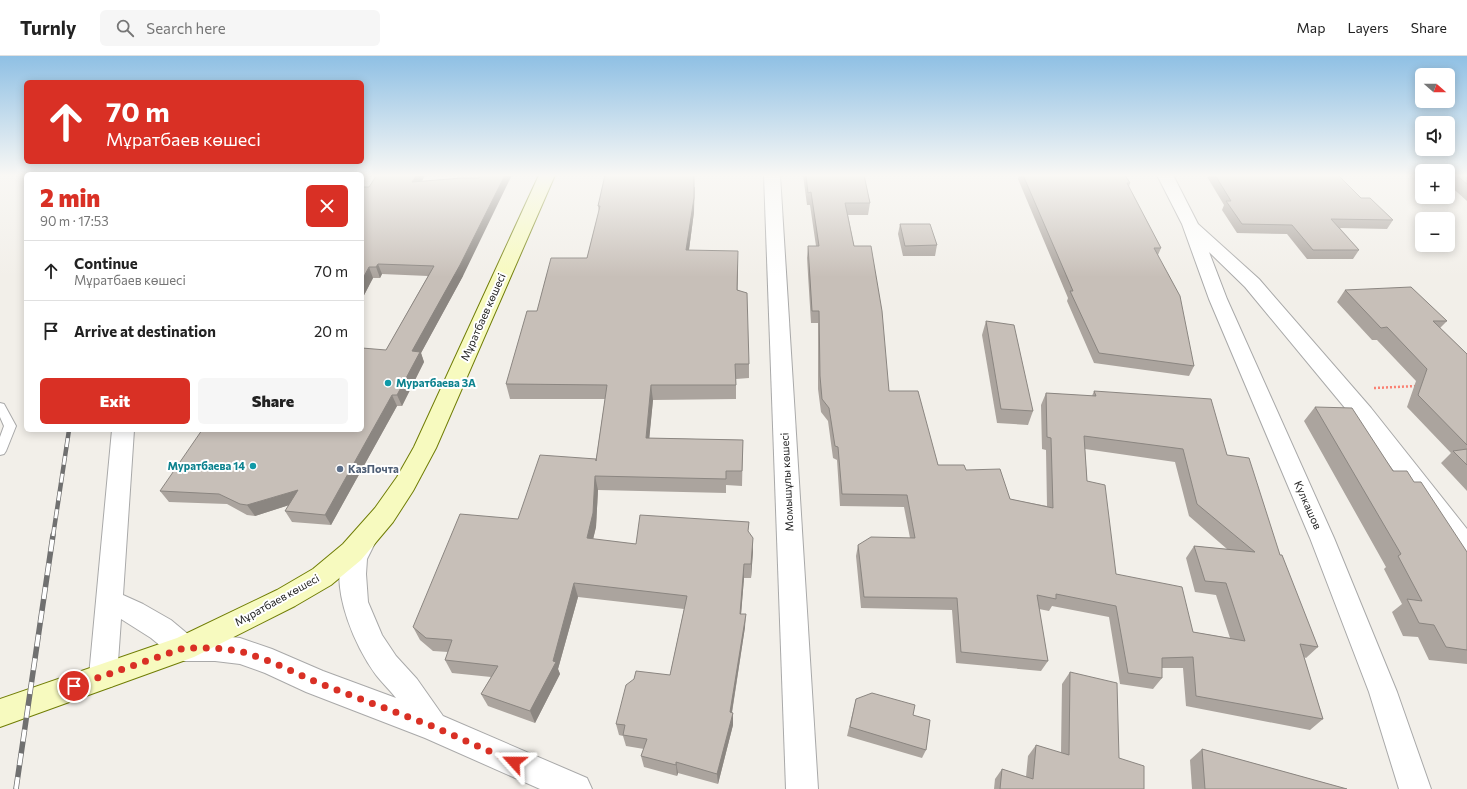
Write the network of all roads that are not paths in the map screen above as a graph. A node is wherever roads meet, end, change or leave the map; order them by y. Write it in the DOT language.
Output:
graph roads {
  1 [pos="532,209"];
  2 [pos="774,209"];
  3 [pos="1182,209"];
  4 [pos="1190,224"];
  5 [pos="0,407"];
  6 [pos="123,432"];
  7 [pos="0,451"];
  8 [pos="364,539"];
  9 [pos="1467,548"];
  10 [pos="109,602"];
  11 [pos="184,648"];
  12 [pos="103,676"];
  13 [pos="0,714"];
  14 [pos="432,726"];
  15 [pos="561,786"];
  16 [pos="802,789"];
  17 [pos="1416,789"];
  1 -- 8 [label="street, Мұратбаев көшесі"];
  2 -- 16 [label="street, Момышұлы көшесі"];
  3 -- 4 [label="street, Кулкашов"];
  4 -- 9 [label="street, Кулкашов"];
  4 -- 17 [label="street, Кулкашов"];
  5 -- 7 [label="lane"];
  6 -- 10 [label="street"];
  8 -- 11 [label="street, Мұратбаев көшесі"];
  8 -- 14 [label="street"];
  10 -- 11 [label="street"];
  10 -- 12 [label="street"];
  11 -- 12 [label="street, Мұратбаев көшесі"];
  11 -- 14 [label="street"];
  12 -- 13 [label="street, Мұратбаев көшесі"];
  14 -- 15 [label="street"];
}
